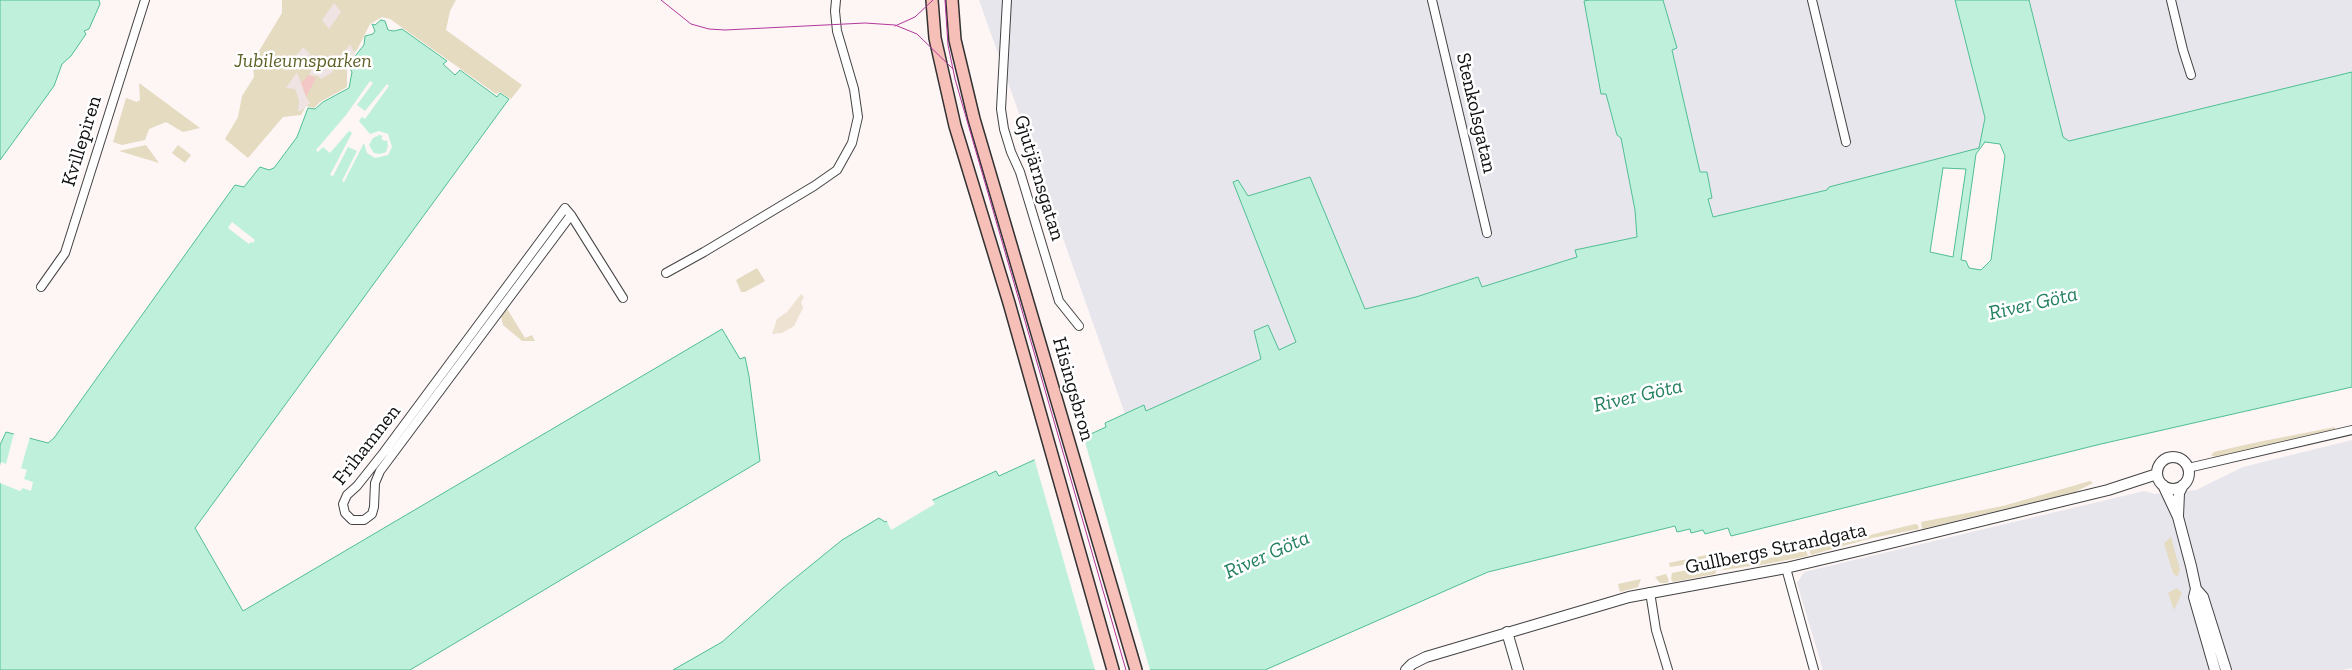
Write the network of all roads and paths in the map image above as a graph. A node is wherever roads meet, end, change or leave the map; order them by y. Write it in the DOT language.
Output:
graph roads {
  1 [pos="145,0"];
  2 [pos="836,0"];
  3 [pos="932,0"];
  4 [pos="952,0"];
  5 [pos="1007,0"];
  6 [pos="1432,0"];
  7 [pos="1812,0"];
  8 [pos="2171,0"];
  9 [pos="2192,75"];
  10 [pos="1846,142"];
  11 [pos="571,215"];
  12 [pos="1487,233"];
  13 [pos="666,272"];
  14 [pos="41,287"];
  15 [pos="623,298"];
  16 [pos="1079,326"];
  17 [pos="2352,430"];
  18 [pos="2188,468"];
  19 [pos="2157,474"];
  20 [pos="2163,485"];
  21 [pos="2183,485"];
  22 [pos="2178,517"];
  23 [pos="1786,568"];
  24 [pos="2196,589"];
  25 [pos="1650,592"];
  26 [pos="1507,632"];
  27 [pos="1113,670"];
  28 [pos="1136,670"];
  29 [pos="1406,670"];
  30 [pos="1518,670"];
  31 [pos="1668,670"];
  32 [pos="1814,670"];
  33 [pos="2215,670"];
  34 [pos="2226,670"];
  1 -- 14 [label="street, Kvillepiren"];
  2 -- 13 [label="street"];
  3 -- 27 [label="main road, Hisingsbron"];
  4 -- 28 [label="main road, Hisingsbron"];
  5 -- 16 [label="street, Gjutjärnsgatan"];
  6 -- 12 [label="street, Stenkolsgatan"];
  7 -- 10 [label="street"];
  8 -- 9 [label="street"];
  11 -- 11 [label="street, Frihamnen"];
  11 -- 15 [label="street"];
  17 -- 18 [label="street"];
  18 -- 19 [label="street, Gullbergs Strandgata"];
  18 -- 21 [label="street"];
  19 -- 20 [label="street"];
  19 -- 23 [label="street, Gullbergs Strandgata"];
  20 -- 21 [label="street"];
  20 -- 22 [label="street"];
  21 -- 22 [label="street"];
  22 -- 24 [label="street"];
  23 -- 25 [label="street, Gullbergs Strandgata"];
  23 -- 32 [label="street"];
  24 -- 33 [label="street"];
  24 -- 34 [label="street"];
  25 -- 26 [label="street, Gullbergs Strandgata"];
  25 -- 31 [label="street"];
  26 -- 29 [label="street, Gullbergs Strandgata"];
  26 -- 30 [label="street"];
}
